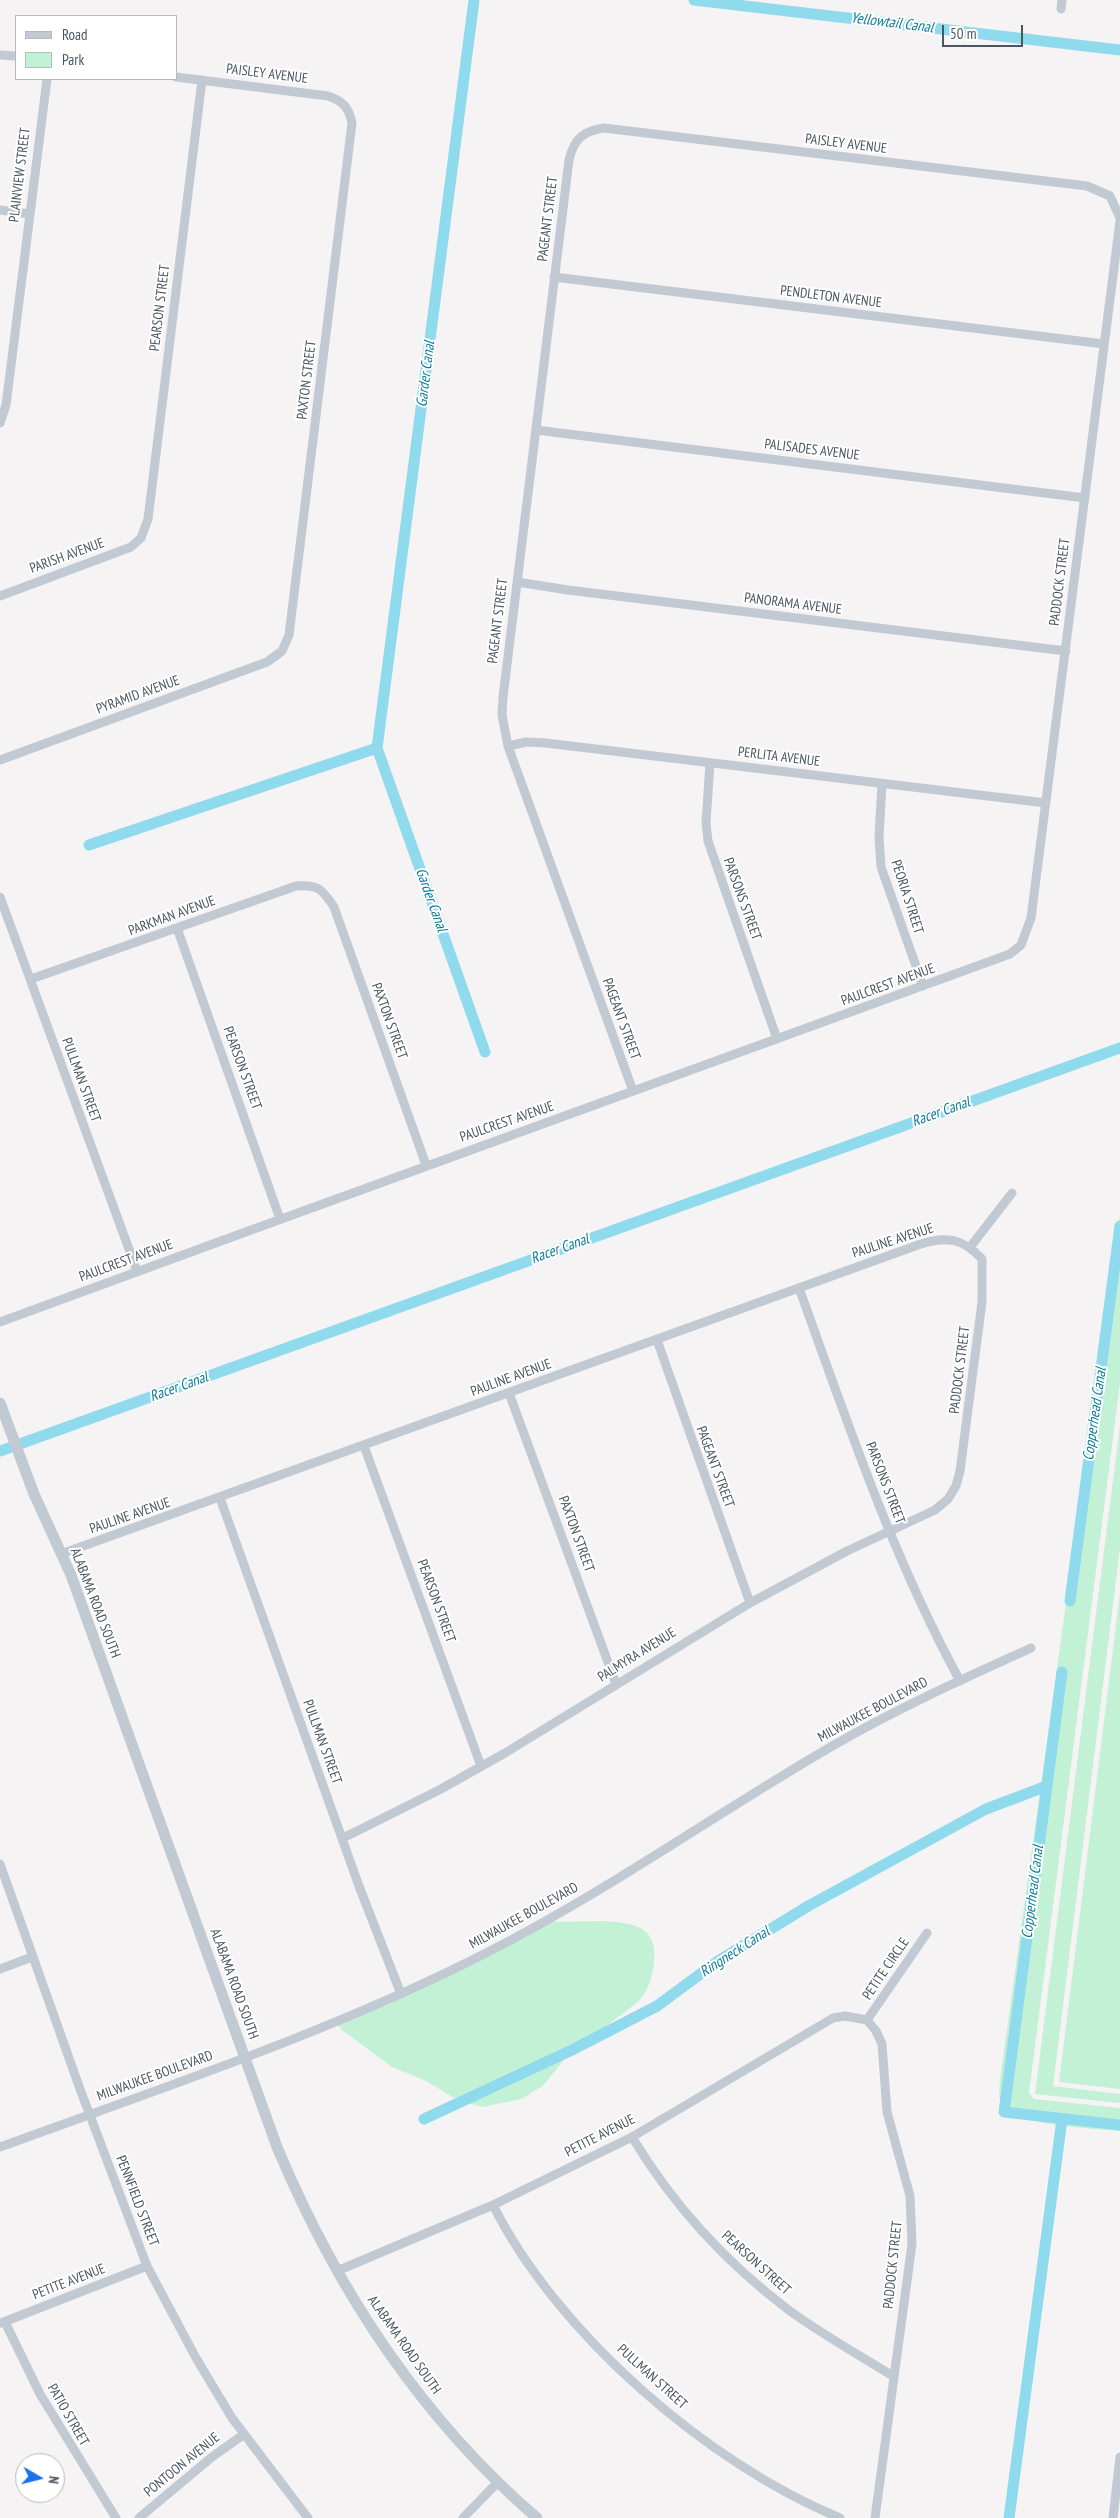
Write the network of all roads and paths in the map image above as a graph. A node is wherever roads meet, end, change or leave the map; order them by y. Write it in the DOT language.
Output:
graph roads {
  1 [pos="0,55"];
  2 [pos="15,56"];
  3 [pos="178,77"];
  4 [pos="46,80"];
  5 [pos="202,80"];
  6 [pos="349,110"];
  7 [pos="579,137"];
  8 [pos="1110,196"];
  9 [pos="0,210"];
  10 [pos="30,214"];
  11 [pos="1120,219"];
  12 [pos="554,277"];
  13 [pos="1104,344"];
  14 [pos="0,423"];
  15 [pos="536,430"];
  16 [pos="1085,498"];
  17 [pos="142,538"];
  18 [pos="517,582"];
  19 [pos="0,596"];
  20 [pos="282,651"];
  21 [pos="1066,651"];
  22 [pos="508,746"];
  23 [pos="0,760"];
  24 [pos="710,763"];
  25 [pos="882,784"];
  26 [pos="1046,804"];
  27 [pos="322,890"];
  28 [pos="0,897"];
  29 [pos="178,928"];
  30 [pos="1021,945"];
  31 [pos="31,980"];
  32 [pos="923,986"];
  33 [pos="777,1039"];
  34 [pos="633,1091"];
  35 [pos="426,1165"];
  36 [pos="1012,1193"];
  37 [pos="280,1219"];
  38 [pos="971,1246"];
  39 [pos="138,1271"];
  40 [pos="799,1288"];
  41 [pos="0,1322"];
  42 [pos="657,1340"];
  43 [pos="509,1393"];
  44 [pos="0,1403"];
  45 [pos="364,1446"];
  46 [pos="220,1498"];
  47 [pos="948,1499"];
  48 [pos="888,1530"];
  49 [pos="61,1554"];
  50 [pos="750,1602"];
  51 [pos="1031,1648"];
  52 [pos="960,1681"];
  53 [pos="616,1684"];
  54 [pos="482,1766"];
  55 [pos="343,1838"];
  56 [pos="0,1864"];
  57 [pos="927,1933"];
  58 [pos="32,1957"];
  59 [pos="0,1969"];
  60 [pos="401,1994"];
  61 [pos="867,2020"];
  62 [pos="245,2057"];
  63 [pos="90,2114"];
  64 [pos="632,2137"];
  65 [pos="0,2146"];
  66 [pos="493,2205"];
  67 [pos="147,2266"];
  68 [pos="337,2271"];
  69 [pos="3,2323"];
  70 [pos="894,2376"];
  71 [pos="243,2435"];
  72 [pos="1120,2457"];
  73 [pos="498,2482"];
  74 [pos="116,2518"];
  75 [pos="139,2518"];
  76 [pos="308,2518"];
  77 [pos="463,2518"];
  78 [pos="537,2518"];
  79 [pos="840,2518"];
  80 [pos="876,2518"];
  81 [pos="1113,2518"];
  1 -- 2 [label="street"];
  3 -- 5 [label="street, PAISLEY AVENUE"];
  4 -- 10 [label="street, PLAINVIEW STREET"];
  5 -- 6 [label="street, PAISLEY AVENUE"];
  5 -- 17 [label="street, PEARSON STREET"];
  6 -- 20 [label="street, PAXTON STREET"];
  7 -- 8 [label="street, PAISLEY AVENUE"];
  7 -- 12 [label="street, PAGEANT STREET"];
  8 -- 11 [label="street, PADDOCK STREET"];
  9 -- 10 [label="street"];
  10 -- 14 [label="street, PLAINVIEW STREET"];
  11 -- 13 [label="street, PADDOCK STREET"];
  12 -- 13 [label="street, PENDLETON AVENUE"];
  12 -- 15 [label="street, PAGEANT STREET"];
  13 -- 16 [label="street, PADDOCK STREET"];
  15 -- 16 [label="street, PALISADES AVENUE"];
  15 -- 18 [label="street, PAGEANT STREET"];
  16 -- 21 [label="street, PADDOCK STREET"];
  17 -- 19 [label="street, PARISH AVENUE"];
  18 -- 21 [label="street, PANORAMA AVENUE"];
  18 -- 22 [label="street, PAGEANT STREET"];
  20 -- 23 [label="street, PYRAMID AVENUE"];
  21 -- 26 [label="street, PADDOCK STREET"];
  22 -- 24 [label="street, PERLITA AVENUE"];
  22 -- 34 [label="street, PAGEANT STREET"];
  24 -- 25 [label="street, PERLITA AVENUE"];
  24 -- 33 [label="street, PARSONS STREET"];
  25 -- 26 [label="street, PERLITA AVENUE"];
  25 -- 32 [label="street, PEORIA STREET"];
  26 -- 30 [label="street, PADDOCK STREET"];
  27 -- 29 [label="street, PARKMAN AVENUE"];
  27 -- 35 [label="street, PAXTON STREET"];
  28 -- 31 [label="street, PULLMAN STREET"];
  29 -- 31 [label="street, PARKMAN AVENUE"];
  29 -- 37 [label="street, PEARSON STREET"];
  30 -- 32 [label="street, PAULCREST AVENUE"];
  31 -- 39 [label="street, PULLMAN STREET"];
  32 -- 33 [label="street, PAULCREST AVENUE"];
  33 -- 34 [label="street, PAULCREST AVENUE"];
  34 -- 35 [label="street, PAULCREST AVENUE"];
  35 -- 37 [label="street, PAULCREST AVENUE"];
  36 -- 38 [label="street"];
  37 -- 39 [label="street, PAULCREST AVENUE"];
  38 -- 40 [label="street, PAULINE AVENUE"];
  38 -- 47 [label="street, PADDOCK STREET"];
  39 -- 41 [label="street, PAULCREST AVENUE"];
  40 -- 42 [label="street, PAULINE AVENUE"];
  40 -- 48 [label="street, PARSONS STREET"];
  42 -- 43 [label="street, PAULINE AVENUE"];
  42 -- 50 [label="street, PAGEANT STREET"];
  43 -- 45 [label="street, PAULINE AVENUE"];
  43 -- 53 [label="street, PAXTON STREET"];
  44 -- 49 [label="street, ALABAMA ROAD SOUTH"];
  45 -- 46 [label="street, PAULINE AVENUE"];
  45 -- 54 [label="street, PEARSON STREET"];
  46 -- 49 [label="street, PAULINE AVENUE"];
  46 -- 55 [label="street, PULLMAN STREET"];
  47 -- 48 [label="street, PALMYRA AVENUE"];
  48 -- 50 [label="street, PALMYRA AVENUE"];
  48 -- 52 [label="street, PARSONS STREET"];
  49 -- 62 [label="street, ALABAMA ROAD SOUTH"];
  50 -- 53 [label="street, PALMYRA AVENUE"];
  51 -- 52 [label="street, MILWAUKEE BOULEVARD"];
  52 -- 60 [label="street, MILWAUKEE BOULEVARD"];
  53 -- 54 [label="street, PALMYRA AVENUE"];
  54 -- 55 [label="street, PALMYRA AVENUE"];
  55 -- 60 [label="street, PULLMAN STREET"];
  56 -- 58 [label="street, PENNFIELD STREET"];
  57 -- 61 [label="street, PETITE CIRCLE"];
  58 -- 59 [label="street"];
  58 -- 63 [label="street, PENNFIELD STREET"];
  60 -- 62 [label="street, MILWAUKEE BOULEVARD"];
  61 -- 64 [label="street, PETITE AVENUE"];
  61 -- 70 [label="street, PADDOCK STREET"];
  62 -- 63 [label="street, MILWAUKEE BOULEVARD"];
  62 -- 68 [label="street, ALABAMA ROAD SOUTH"];
  63 -- 65 [label="street, MILWAUKEE BOULEVARD"];
  63 -- 67 [label="street, PENNFIELD STREET"];
  64 -- 66 [label="street, PETITE AVENUE"];
  64 -- 70 [label="street, PEARSON STREET"];
  66 -- 68 [label="street, PETITE AVENUE"];
  66 -- 79 [label="street, PULLMAN STREET"];
  67 -- 69 [label="street, PETITE AVENUE"];
  67 -- 71 [label="street, PENNFIELD STREET"];
  68 -- 73 [label="street, ALABAMA ROAD SOUTH"];
  69 -- 74 [label="street, PATIO STREET"];
  70 -- 80 [label="street, PADDOCK STREET"];
  71 -- 75 [label="street, PONTOON AVENUE"];
  71 -- 76 [label="street, PENNFIELD STREET"];
  72 -- 81 [label="street"];
  73 -- 77 [label="street"];
  73 -- 78 [label="street, ALABAMA ROAD SOUTH"];
}
